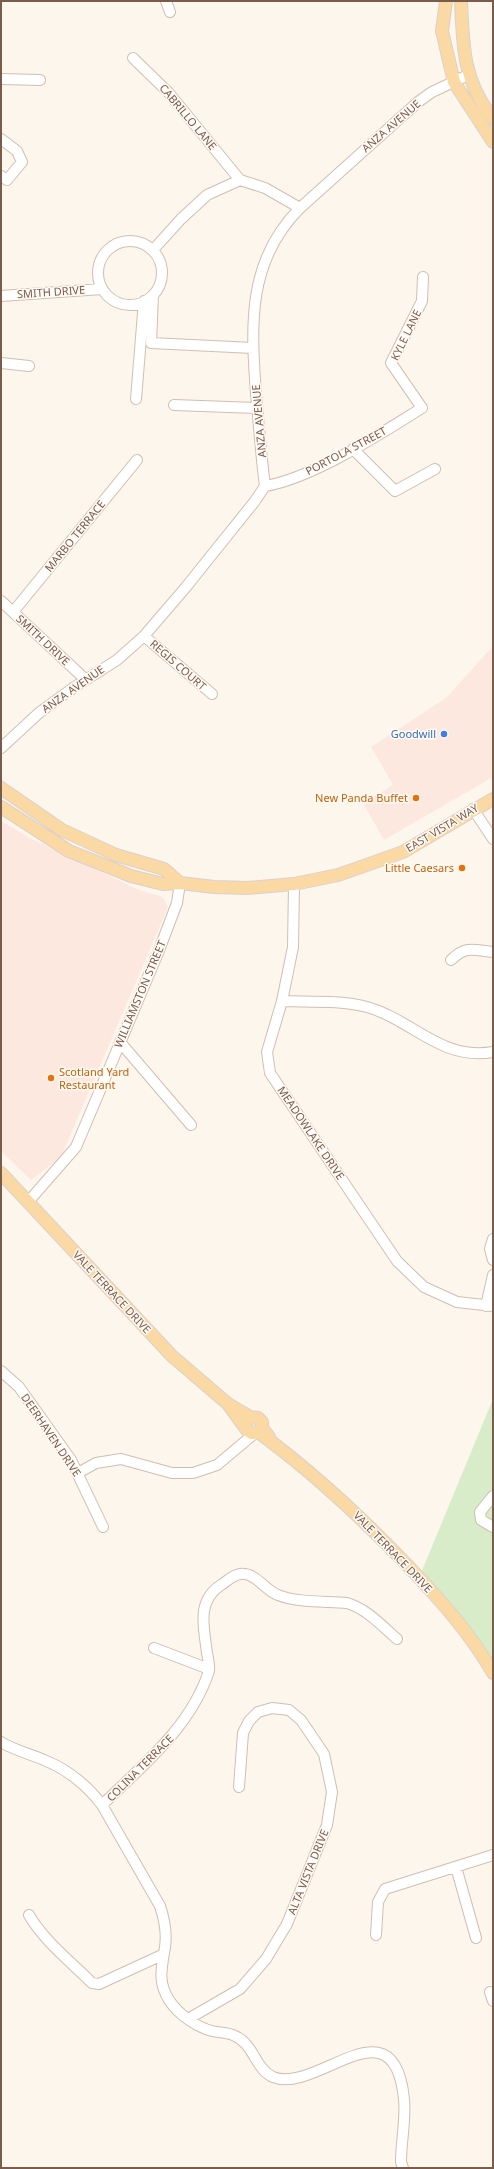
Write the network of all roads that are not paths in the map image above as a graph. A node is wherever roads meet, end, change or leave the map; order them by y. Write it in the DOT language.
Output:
graph roads {
  1 [pos="166,1"];
  2 [pos="446,1"];
  3 [pos="460,1"];
  4 [pos="170,12"];
  5 [pos="133,58"];
  6 [pos="468,75"];
  7 [pos="1,78"];
  8 [pos="40,80"];
  9 [pos="454,82"];
  10 [pos="493,119"];
  11 [pos="1,139"];
  12 [pos="493,142"];
  13 [pos="1,176"];
  14 [pos="240,180"];
  15 [pos="300,208"];
  16 [pos="153,250"];
  17 [pos="423,277"];
  18 [pos="102,289"];
  19 [pos="153,295"];
  20 [pos="1,296"];
  21 [pos="144,301"];
  22 [pos="253,348"];
  23 [pos="1,364"];
  24 [pos="29,366"];
  25 [pos="136,399"];
  26 [pos="174,405"];
  27 [pos="258,408"];
  28 [pos="422,408"];
  29 [pos="353,449"];
  30 [pos="137,460"];
  31 [pos="435,469"];
  32 [pos="266,486"];
  33 [pos="1,601"];
  34 [pos="13,612"];
  35 [pos="144,636"];
  36 [pos="85,679"];
  37 [pos="212,694"];
  38 [pos="1,748"];
  39 [pos="1,788"];
  40 [pos="493,798"];
  41 [pos="1,807"];
  42 [pos="473,809"];
  43 [pos="493,839"];
  44 [pos="180,883"];
  45 [pos="294,884"];
  46 [pos="493,952"];
  47 [pos="450,960"];
  48 [pos="282,1001"];
  49 [pos="120,1042"];
  50 [pos="493,1053"];
  51 [pos="191,1125"];
  52 [pos="1,1173"];
  53 [pos="28,1202"];
  54 [pos="493,1239"];
  55 [pos="493,1260"];
  56 [pos="493,1275"];
  57 [pos="489,1306"];
  58 [pos="1,1371"];
  59 [pos="252,1427"];
  60 [pos="78,1473"];
  61 [pos="493,1496"];
  62 [pos="103,1527"];
  63 [pos="493,1527"];
  64 [pos="397,1640"];
  65 [pos="154,1648"];
  66 [pos="209,1669"];
  67 [pos="493,1673"];
  68 [pos="1,1742"];
  69 [pos="239,1787"];
  70 [pos="102,1806"];
  71 [pos="493,1855"];
  72 [pos="456,1867"];
  73 [pos="29,1915"];
  74 [pos="376,1935"];
  75 [pos="476,1938"];
  76 [pos="162,1955"];
  77 [pos="188,2019"];
  78 [pos="402,2168"];
  1 -- 4 [label="street"];
  2 -- 9 [label="main road"];
  3 -- 6 [label="main road"];
  5 -- 14 [label="street, CABRILLO LANE"];
  6 -- 9 [label="street, ANZA AVENUE"];
  6 -- 10 [label="main road"];
  7 -- 8 [label="street"];
  9 -- 12 [label="main road"];
  9 -- 15 [label="street, ANZA AVENUE"];
  11 -- 13 [label="street"];
  14 -- 15 [label="street"];
  14 -- 16 [label="street"];
  15 -- 22 [label="street, ANZA AVENUE"];
  16 -- 18 [label="street"];
  16 -- 19 [label="street"];
  17 -- 28 [label="street, KYLE LANE"];
  18 -- 20 [label="street, SMITH DRIVE"];
  18 -- 21 [label="street"];
  19 -- 21 [label="street"];
  19 -- 22 [label="street"];
  21 -- 25 [label="street"];
  22 -- 27 [label="street, ANZA AVENUE"];
  23 -- 24 [label="street"];
  26 -- 27 [label="street"];
  27 -- 32 [label="street, ANZA AVENUE"];
  28 -- 29 [label="street, PORTOLA STREET"];
  29 -- 31 [label="street"];
  29 -- 32 [label="street, PORTOLA STREET"];
  30 -- 34 [label="street, MARBO TERRACE"];
  32 -- 35 [label="street, ANZA AVENUE"];
  33 -- 34 [label="street, SMITH DRIVE"];
  34 -- 36 [label="street, SMITH DRIVE"];
  35 -- 36 [label="street, ANZA AVENUE"];
  35 -- 37 [label="street, REGIS COURT"];
  36 -- 38 [label="street, ANZA AVENUE"];
  39 -- 44 [label="main road"];
  40 -- 42 [label="main road, EAST VISTA WAY"];
  41 -- 44 [label="main road, EAST VISTA WAY"];
  42 -- 43 [label="street"];
  42 -- 45 [label="main road, EAST VISTA WAY"];
  44 -- 45 [label="main road, EAST VISTA WAY"];
  44 -- 49 [label="street, WILLIAMSTON STREET"];
  45 -- 48 [label="street, MEADOWLAKE DRIVE"];
  46 -- 47 [label="street"];
  48 -- 50 [label="street"];
  48 -- 57 [label="street, MEADOWLAKE DRIVE"];
  49 -- 51 [label="street"];
  49 -- 53 [label="street, WILLIAMSTON STREET"];
  52 -- 53 [label="main road, VALE TERRACE DRIVE"];
  53 -- 59 [label="main road, VALE TERRACE DRIVE"];
  54 -- 55 [label="street"];
  56 -- 57 [label="street"];
  58 -- 60 [label="street, DEERHAVEN DRIVE"];
  59 -- 60 [label="street"];
  59 -- 67 [label="main road, VALE TERRACE DRIVE"];
  60 -- 62 [label="street, DEERHAVEN DRIVE"];
  61 -- 63 [label="street"];
  64 -- 66 [label="street"];
  65 -- 66 [label="street"];
  66 -- 70 [label="street, COLINA TERRACE"];
  68 -- 70 [label="street"];
  69 -- 77 [label="street, ALTA VISTA DRIVE"];
  70 -- 76 [label="street"];
  71 -- 72 [label="street"];
  72 -- 74 [label="street"];
  72 -- 75 [label="street"];
  73 -- 76 [label="street"];
  76 -- 77 [label="street"];
  77 -- 78 [label="street"];
}
